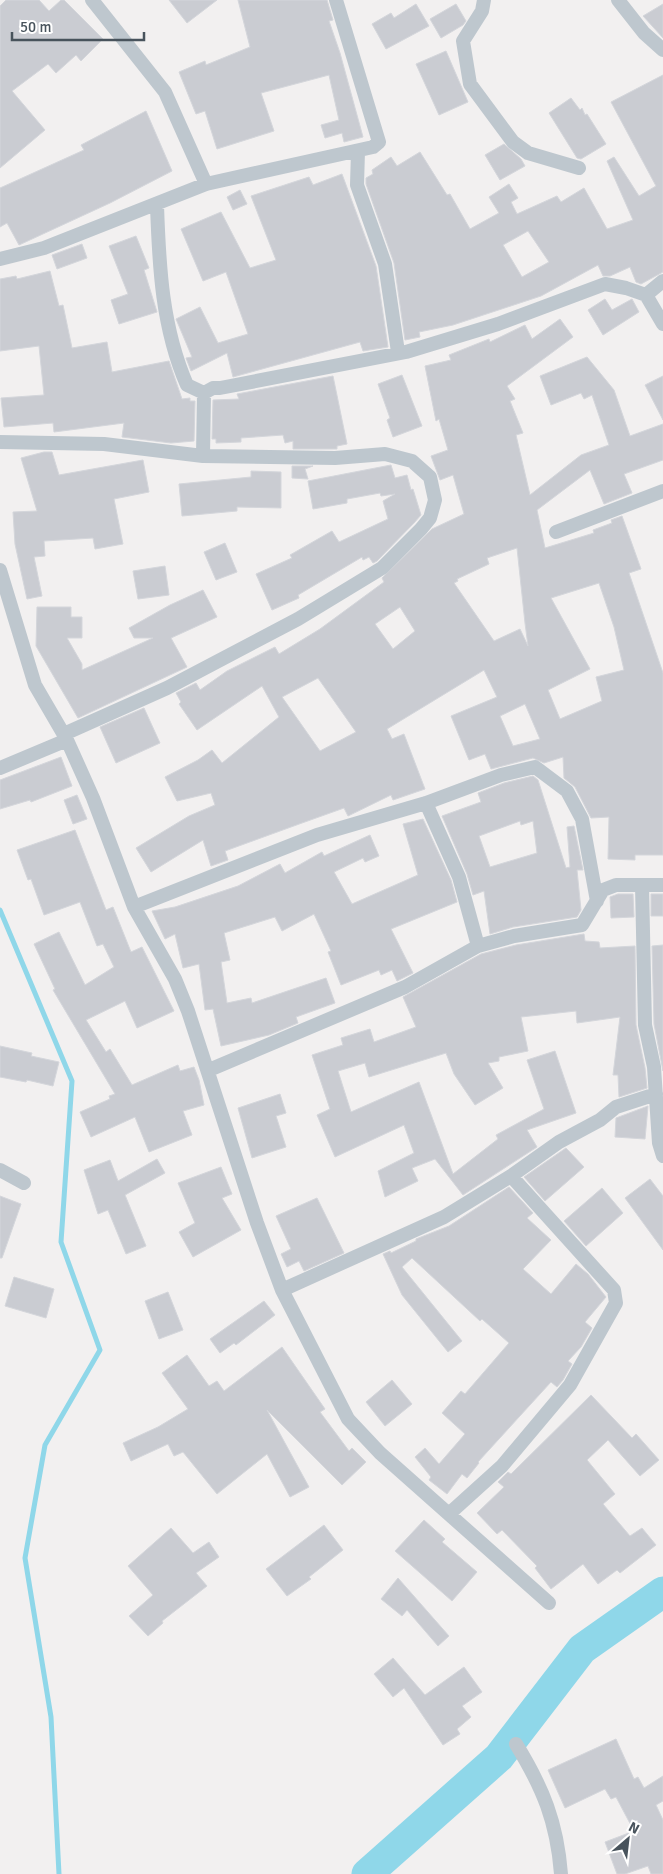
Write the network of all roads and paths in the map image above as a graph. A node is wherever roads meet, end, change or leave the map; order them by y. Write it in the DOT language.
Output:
graph roads {
  1 [pos="92,0"];
  2 [pos="336,0"];
  3 [pos="484,0"];
  4 [pos="618,0"];
  5 [pos="663,50"];
  6 [pos="358,151"];
  7 [pos="579,168"];
  8 [pos="206,184"];
  9 [pos="157,205"];
  10 [pos="0,259"];
  11 [pos="663,281"];
  12 [pos="646,295"];
  13 [pos="663,324"];
  14 [pos="398,352"];
  15 [pos="204,393"];
  16 [pos="0,442"];
  17 [pos="203,456"];
  18 [pos="663,491"];
  19 [pos="556,532"];
  20 [pos="0,570"];
  21 [pos="66,737"];
  22 [pos="0,768"];
  23 [pos="426,803"];
  24 [pos="663,885"];
  25 [pos="642,886"];
  26 [pos="597,901"];
  27 [pos="134,907"];
  28 [pos="478,946"];
  29 [pos="209,1070"];
  30 [pos="656,1094"];
  31 [pos="663,1156"];
  32 [pos="0,1170"];
  33 [pos="511,1176"];
  34 [pos="24,1183"];
  35 [pos="282,1290"];
  36 [pos="450,1514"];
  37 [pos="549,1603"];
  38 [pos="516,1744"];
  39 [pos="561,1874"];
  1 -- 8 [label="street"];
  2 -- 6 [label="street"];
  3 -- 7 [label="street"];
  4 -- 5 [label="street"];
  6 -- 8 [label="street"];
  6 -- 14 [label="street"];
  8 -- 9 [label="street"];
  9 -- 10 [label="street"];
  9 -- 15 [label="street"];
  11 -- 12 [label="street"];
  12 -- 13 [label="street"];
  12 -- 14 [label="street"];
  14 -- 15 [label="street"];
  15 -- 17 [label="street"];
  16 -- 17 [label="street"];
  17 -- 21 [label="street"];
  18 -- 19 [label="street"];
  20 -- 21 [label="street"];
  21 -- 22 [label="street"];
  21 -- 27 [label="street"];
  23 -- 26 [label="street"];
  23 -- 27 [label="street"];
  23 -- 28 [label="street"];
  24 -- 25 [label="street"];
  25 -- 26 [label="street"];
  25 -- 30 [label="street"];
  26 -- 28 [label="street"];
  27 -- 29 [label="street"];
  28 -- 29 [label="street"];
  29 -- 35 [label="street"];
  30 -- 31 [label="street"];
  30 -- 33 [label="street"];
  32 -- 34 [label="street"];
  33 -- 35 [label="street"];
  33 -- 36 [label="street"];
  35 -- 36 [label="street"];
  36 -- 37 [label="street"];
  38 -- 39 [label="street"];
}
